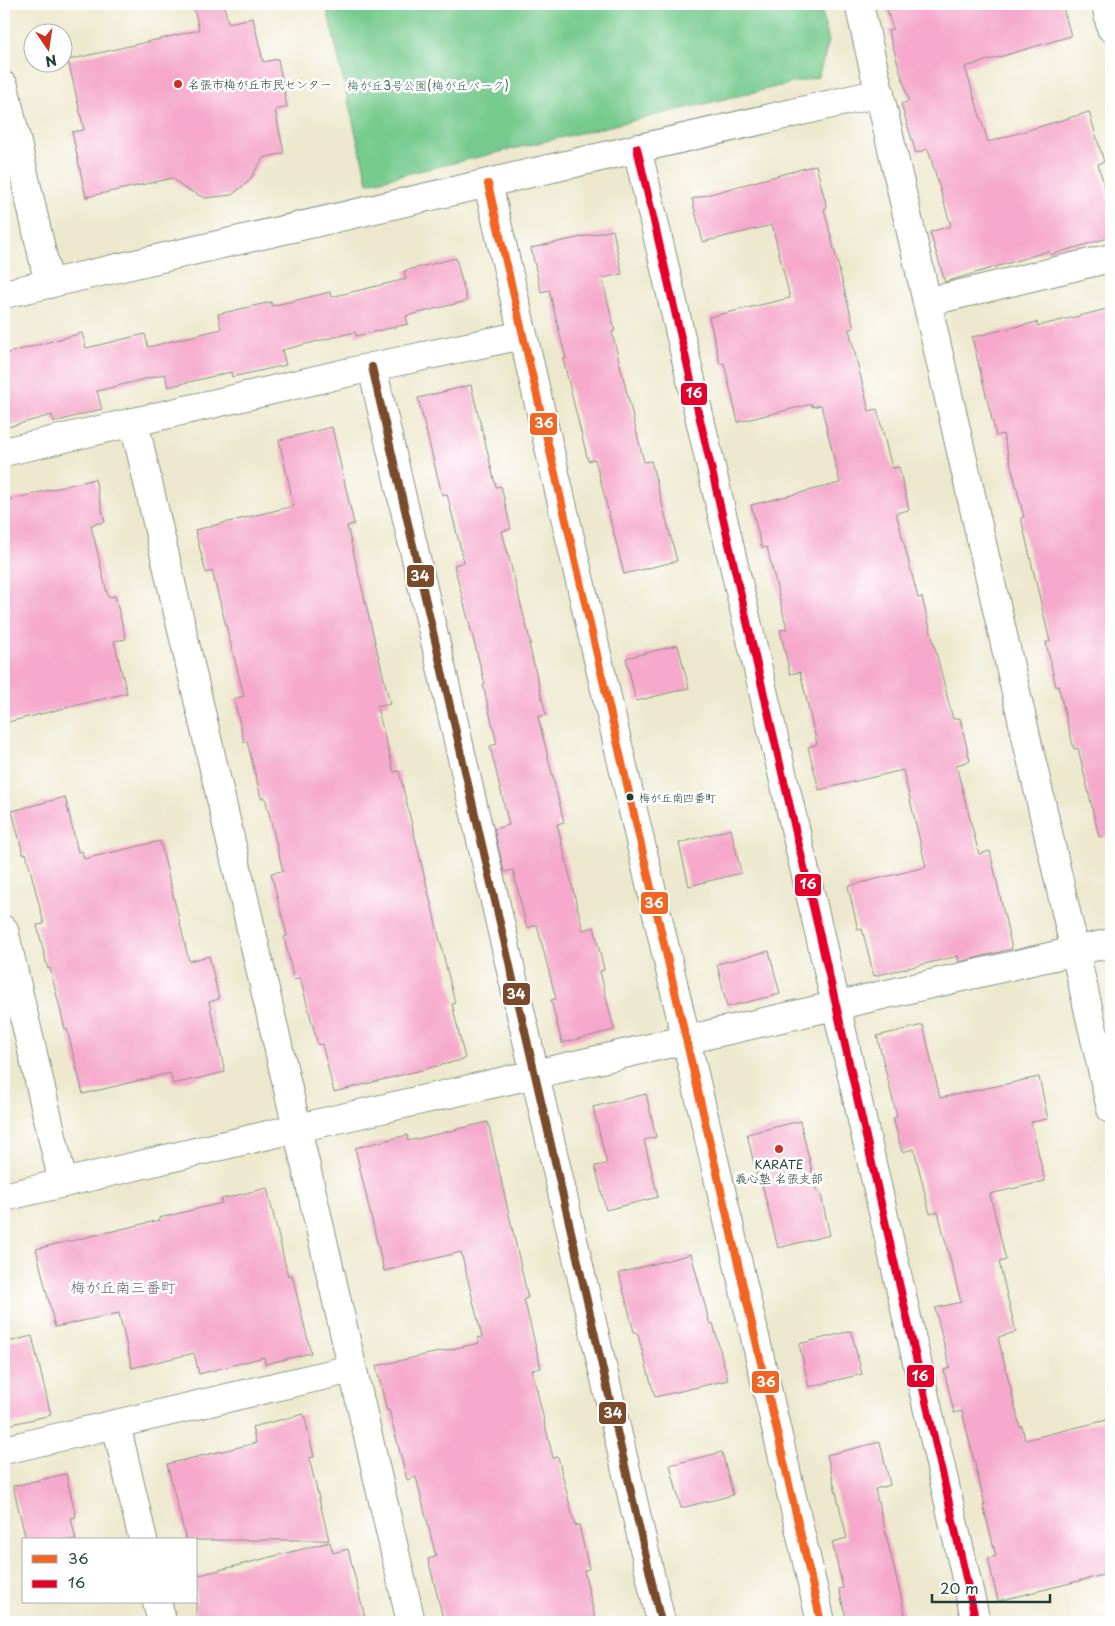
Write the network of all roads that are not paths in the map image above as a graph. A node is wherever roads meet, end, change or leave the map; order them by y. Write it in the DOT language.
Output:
graph roads {
  1 [pos="859,4"];
  2 [pos="1106,4"];
  3 [pos="1111,28"];
  4 [pos="4,86"];
  5 [pos="880,93"];
  6 [pos="10,139"];
  7 [pos="637,148"];
  8 [pos="488,184"];
  9 [pos="1111,258"];
  10 [pos="49,284"];
  11 [pos="4,294"];
  12 [pos="927,302"];
  13 [pos="523,334"];
  14 [pos="372,367"];
  15 [pos="134,422"];
  16 [pos="4,452"];
  17 [pos="4,930"];
  18 [pos="1111,943"];
  19 [pos="1074,952"];
  20 [pos="836,1005"];
  21 [pos="685,1040"];
  22 [pos="534,1075"];
  23 [pos="1111,1109"];
  24 [pos="298,1128"];
  25 [pos="62,1183"];
  26 [pos="4,1197"];
  27 [pos="352,1369"];
  28 [pos="116,1424"];
  29 [pos="4,1450"];
  30 [pos="143,1538"];
  31 [pos="158,1604"];
  32 [pos="162,1622"];
  33 [pos="411,1622"];
  34 [pos="661,1622"];
  35 [pos="821,1622"];
  36 [pos="976,1622"];
  1 -- 5 [label="street"];
  2 -- 3 [label="street"];
  4 -- 6 [label="street"];
  5 -- 7 [label="street"];
  5 -- 12 [label="street"];
  6 -- 10 [label="street"];
  7 -- 8 [label="street"];
  7 -- 20 [label="street"];
  8 -- 10 [label="street"];
  8 -- 13 [label="street"];
  9 -- 12 [label="street"];
  10 -- 11 [label="street"];
  12 -- 19 [label="street"];
  13 -- 14 [label="street"];
  13 -- 21 [label="street"];
  14 -- 15 [label="street"];
  14 -- 22 [label="street"];
  15 -- 16 [label="street"];
  15 -- 24 [label="street"];
  17 -- 25 [label="street"];
  18 -- 19 [label="street"];
  19 -- 20 [label="street"];
  19 -- 23 [label="street"];
  20 -- 21 [label="street"];
  20 -- 36 [label="street"];
  21 -- 22 [label="street"];
  21 -- 35 [label="street"];
  22 -- 24 [label="street"];
  22 -- 34 [label="street"];
  24 -- 25 [label="street"];
  24 -- 27 [label="street"];
  25 -- 26 [label="street"];
  27 -- 28 [label="street"];
  27 -- 33 [label="street"];
  28 -- 29 [label="street"];
  28 -- 30 [label="street"];
  31 -- 32 [label="street"];
}
